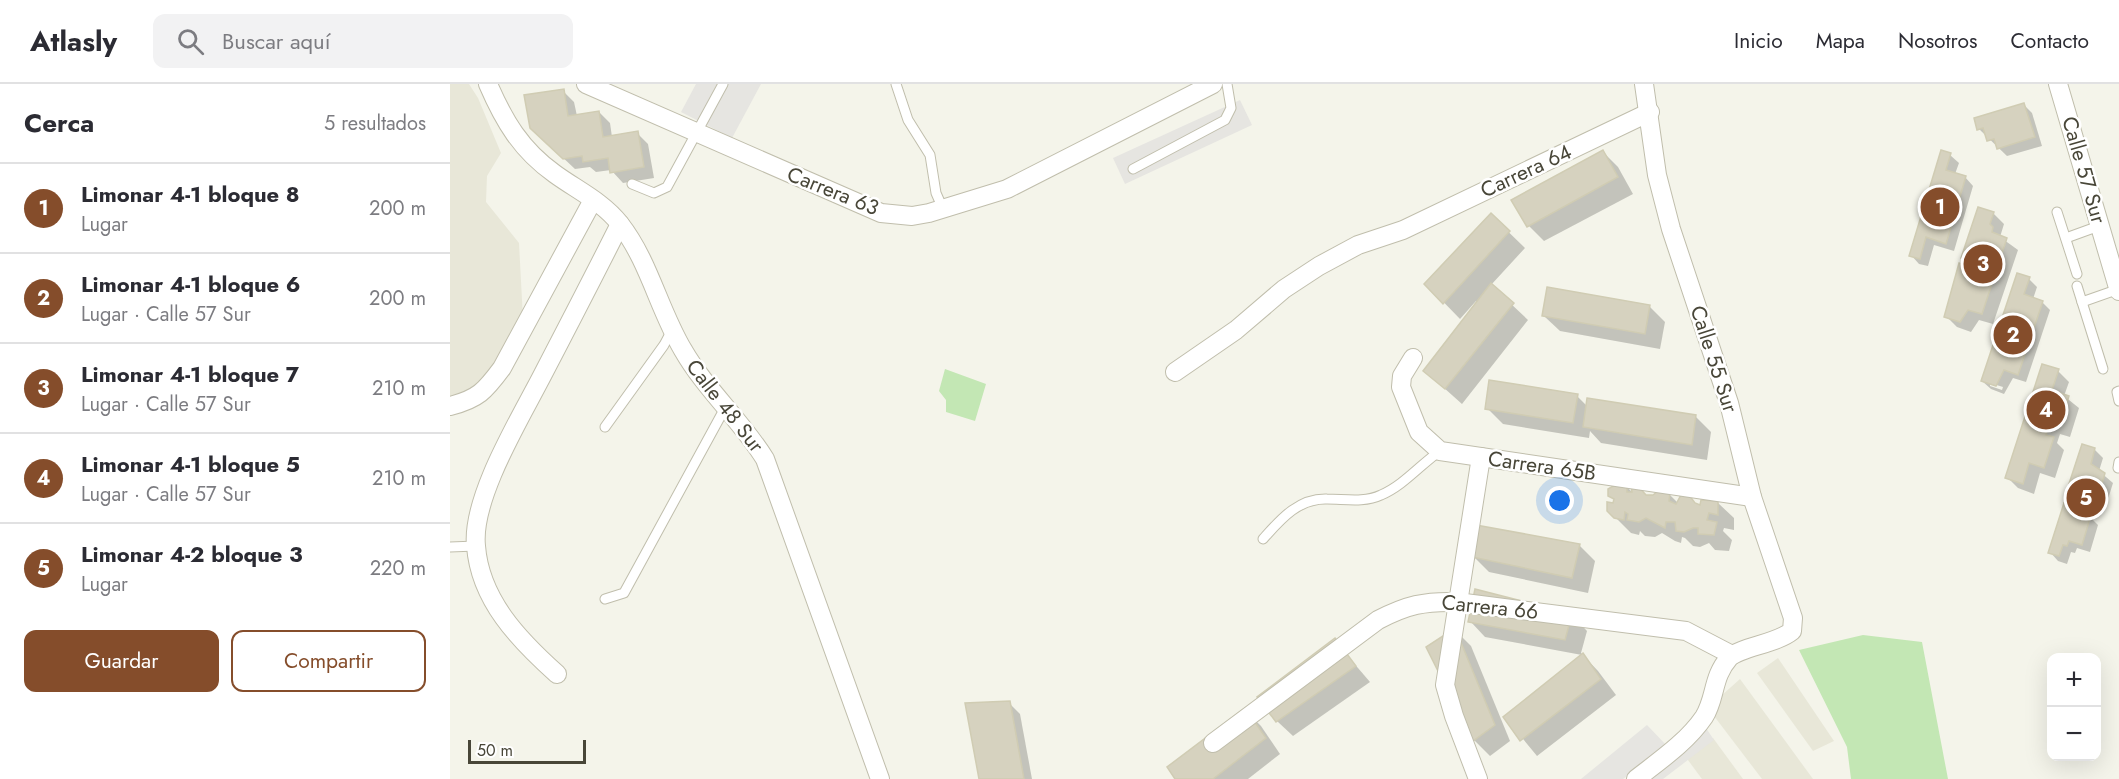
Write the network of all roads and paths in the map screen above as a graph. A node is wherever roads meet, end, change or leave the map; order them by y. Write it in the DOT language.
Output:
graph roads {
  1 [pos="488,84"];
  2 [pos="586,84"];
  3 [pos="723,84"];
  4 [pos="896,84"];
  5 [pos="1213,84"];
  6 [pos="1227,84"];
  7 [pos="1644,84"];
  8 [pos="2058,84"];
  9 [pos="1650,112"];
  10 [pos="696,134"];
  11 [pos="1133,169"];
  12 [pos="632,184"];
  13 [pos="593,200"];
  14 [pos="943,209"];
  15 [pos="2057,213"];
  16 [pos="620,224"];
  17 [pos="2099,226"];
  18 [pos="2066,238"];
  19 [pos="2077,274"];
  20 [pos="2077,286"];
  21 [pos="2119,290"];
  22 [pos="2082,302"];
  23 [pos="672,330"];
  24 [pos="1413,358"];
  25 [pos="2103,369"];
  26 [pos="1175,372"];
  27 [pos="2119,391"];
  28 [pos="2119,401"];
  29 [pos="450,406"];
  30 [pos="725,408"];
  31 [pos="606,427"];
  32 [pos="1440,451"];
  33 [pos="1481,457"];
  34 [pos="2119,462"];
  35 [pos="2118,468"];
  36 [pos="1752,497"];
  37 [pos="1263,539"];
  38 [pos="476,546"];
  39 [pos="450,547"];
  40 [pos="605,599"];
  41 [pos="1456,602"];
  42 [pos="1731,655"];
  43 [pos="556,674"];
  44 [pos="1213,743"];
  45 [pos="880,779"];
  46 [pos="1478,779"];
  47 [pos="1636,779"];
  1 -- 13 [label="street, Calle 48 Sur"];
  2 -- 10 [label="street, Carrera 63"];
  3 -- 10 [label="lane"];
  4 -- 14 [label="lane"];
  5 -- 14 [label="street, Carrera 63"];
  6 -- 11 [label="lane"];
  7 -- 9 [label="street, Calle 55 Sur"];
  8 -- 17 [label="street, Calle 57 Sur"];
  9 -- 26 [label="street, Carrera 64"];
  9 -- 36 [label="street, Calle 55 Sur"];
  10 -- 12 [label="lane"];
  10 -- 14 [label="street, Carrera 63"];
  13 -- 16 [label="street, Calle 48 Sur"];
  13 -- 29 [label="street"];
  15 -- 18 [label="lane"];
  16 -- 23 [label="street, Calle 48 Sur"];
  16 -- 38 [label="street"];
  17 -- 18 [label="lane"];
  17 -- 21 [label="street, Calle 57 Sur"];
  18 -- 19 [label="lane"];
  20 -- 22 [label="lane"];
  21 -- 22 [label="lane"];
  22 -- 25 [label="lane"];
  23 -- 30 [label="street, Calle 48 Sur"];
  23 -- 31 [label="lane"];
  24 -- 32 [label="street"];
  27 -- 28 [label="lane"];
  30 -- 40 [label="lane"];
  30 -- 45 [label="street, Calle 48 Sur"];
  32 -- 33 [label="street, Carrera 65B"];
  32 -- 37 [label="lane"];
  33 -- 36 [label="street, Carrera 65B"];
  33 -- 41 [label="street"];
  34 -- 35 [label="lane"];
  36 -- 42 [label="street, Calle 55 Sur"];
  38 -- 39 [label="lane"];
  38 -- 43 [label="street"];
  41 -- 42 [label="street, Carrera 66"];
  41 -- 44 [label="street, Carrera 66"];
  41 -- 46 [label="street"];
  42 -- 47 [label="street"];
}
